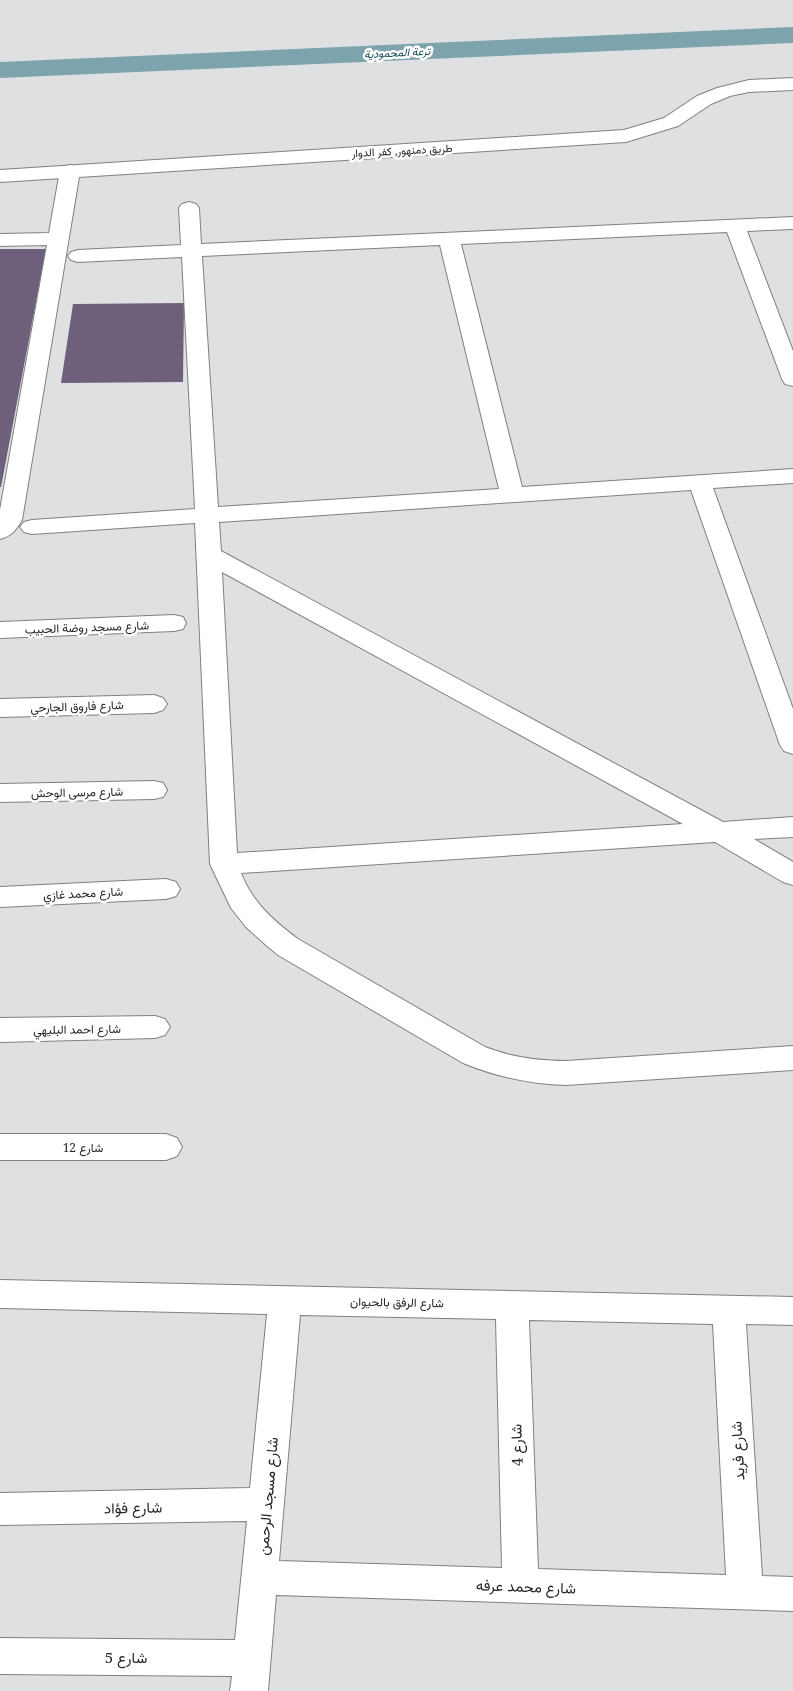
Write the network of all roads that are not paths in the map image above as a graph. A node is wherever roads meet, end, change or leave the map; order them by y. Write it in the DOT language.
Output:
graph roads {
  1 [pos="793,84"];
  2 [pos="70,171"];
  3 [pos="0,176"];
  4 [pos="189,208"];
  5 [pos="793,223"];
  6 [pos="734,225"];
  7 [pos="58,238"];
  8 [pos="449,239"];
  9 [pos="0,240"];
  10 [pos="192,251"];
  11 [pos="78,256"];
  12 [pos="793,378"];
  13 [pos="793,476"];
  14 [pos="699,481"];
  15 [pos="512,494"];
  16 [pos="207,515"];
  17 [pos="32,527"];
  18 [pos="0,532"];
  19 [pos="209,555"];
  20 [pos="174,623"];
  21 [pos="0,630"];
  22 [pos="154,704"];
  23 [pos="0,708"];
  24 [pos="793,745"];
  25 [pos="154,790"];
  26 [pos="0,793"];
  27 [pos="793,827"];
  28 [pos="718,831"];
  29 [pos="224,864"];
  30 [pos="793,875"];
  31 [pos="166,889"];
  32 [pos="0,897"];
  33 [pos="155,1027"];
  34 [pos="0,1030"];
  35 [pos="793,1058"];
  36 [pos="0,1146"];
  37 [pos="166,1147"];
  38 [pos="0,1294"];
  39 [pos="285,1300"];
  40 [pos="512,1305"];
  41 [pos="729,1310"];
  42 [pos="793,1311"];
  43 [pos="266,1504"];
  44 [pos="0,1509"];
  45 [pos="259,1578"];
  46 [pos="521,1585"];
  47 [pos="745,1592"];
  48 [pos="793,1594"];
  49 [pos="0,1656"];
  50 [pos="250,1674"];
  1 -- 2 [label="street, طريق دمنهور, كفر الدوار"];
  2 -- 3 [label="street, طريق دمنهور, كفر الدوار"];
  2 -- 7 [label="street"];
  4 -- 10 [label="street"];
  5 -- 6 [label="street"];
  6 -- 8 [label="street"];
  6 -- 12 [label="street"];
  7 -- 9 [label="street"];
  7 -- 18 [label="street"];
  8 -- 10 [label="street"];
  8 -- 15 [label="street"];
  10 -- 11 [label="street"];
  10 -- 16 [label="street"];
  13 -- 14 [label="street"];
  14 -- 15 [label="street"];
  14 -- 24 [label="street"];
  15 -- 16 [label="street"];
  16 -- 17 [label="street"];
  16 -- 19 [label="street"];
  19 -- 28 [label="street"];
  19 -- 29 [label="street"];
  20 -- 21 [label="street, شارع مسجد روضة الحبيب"];
  22 -- 23 [label="street, شارع فاروق الجارحي"];
  25 -- 26 [label="street, شارع مرسى الوحش"];
  27 -- 28 [label="street"];
  28 -- 29 [label="street"];
  28 -- 30 [label="street"];
  29 -- 35 [label="street"];
  31 -- 32 [label="street, شارع محمد غازي"];
  33 -- 34 [label="street, شارع احمد البليهي"];
  36 -- 37 [label="street, شارع 12"];
  38 -- 39 [label="street, شارع الرفق بالحيوان"];
  39 -- 40 [label="street, شارع الرفق بالحيوان"];
  39 -- 43 [label="street, شارع مسجد الرحمن"];
  40 -- 41 [label="street, شارع الرفق بالحيوان"];
  40 -- 46 [label="street, شارع 4"];
  41 -- 42 [label="street, شارع الرفق بالحيوان"];
  41 -- 47 [label="street, شارع فريد"];
  43 -- 44 [label="street, شارع فؤاد"];
  43 -- 45 [label="street, شارع مسجد الرحمن"];
  45 -- 46 [label="street, شارع محمد عرفه"];
  45 -- 50 [label="street, شارع مسجد الرحمن"];
  46 -- 47 [label="street, شارع محمد عرفه"];
  47 -- 48 [label="street, شارع محمد عرفه"];
  49 -- 50 [label="street, شارع 5"];
}
